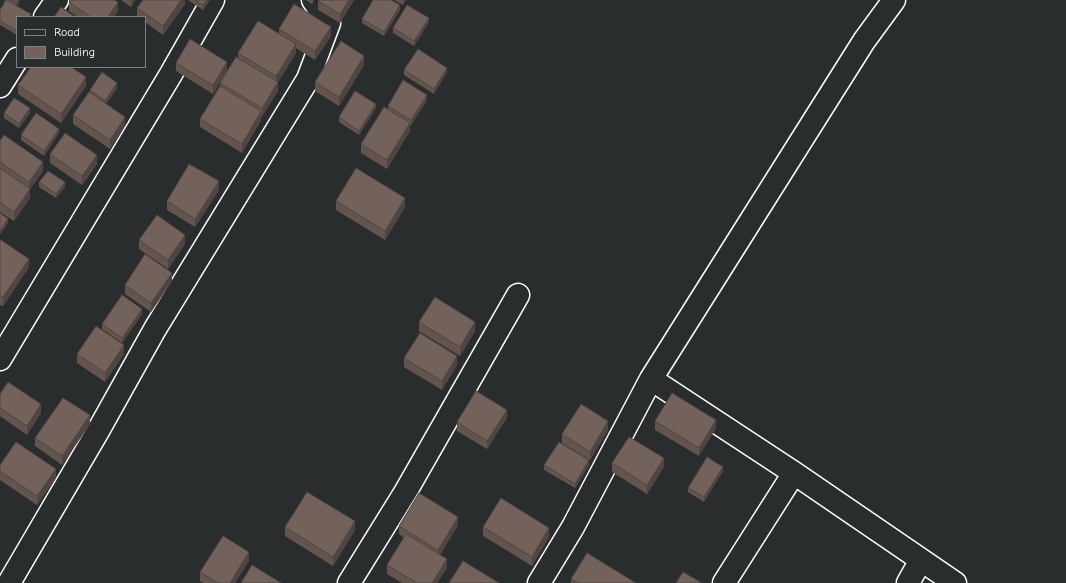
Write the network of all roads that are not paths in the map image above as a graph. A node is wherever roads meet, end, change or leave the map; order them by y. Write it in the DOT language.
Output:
graph roads {
  1 [pos="57,0"];
  2 [pos="213,0"];
  3 [pos="313,0"];
  4 [pos="894,0"];
  5 [pos="46,16"];
  6 [pos="16,61"];
  7 [pos="0,86"];
  8 [pos="518,295"];
  9 [pos="0,359"];
  10 [pos="651,379"];
  11 [pos="794,473"];
  12 [pos="921,560"];
  13 [pos="9,583"];
  14 [pos="349,583"];
  15 [pos="539,583"];
  16 [pos="724,583"];
  17 [pos="908,583"];
  18 [pos="955,583"];
  1 -- 5 [label="street"];
  2 -- 9 [label="street"];
  3 -- 13 [label="street"];
  4 -- 10 [label="street"];
  6 -- 7 [label="street"];
  8 -- 14 [label="street"];
  10 -- 11 [label="street"];
  10 -- 15 [label="street"];
  11 -- 12 [label="street"];
  11 -- 16 [label="street"];
  12 -- 17 [label="street"];
  12 -- 18 [label="street"];
}
